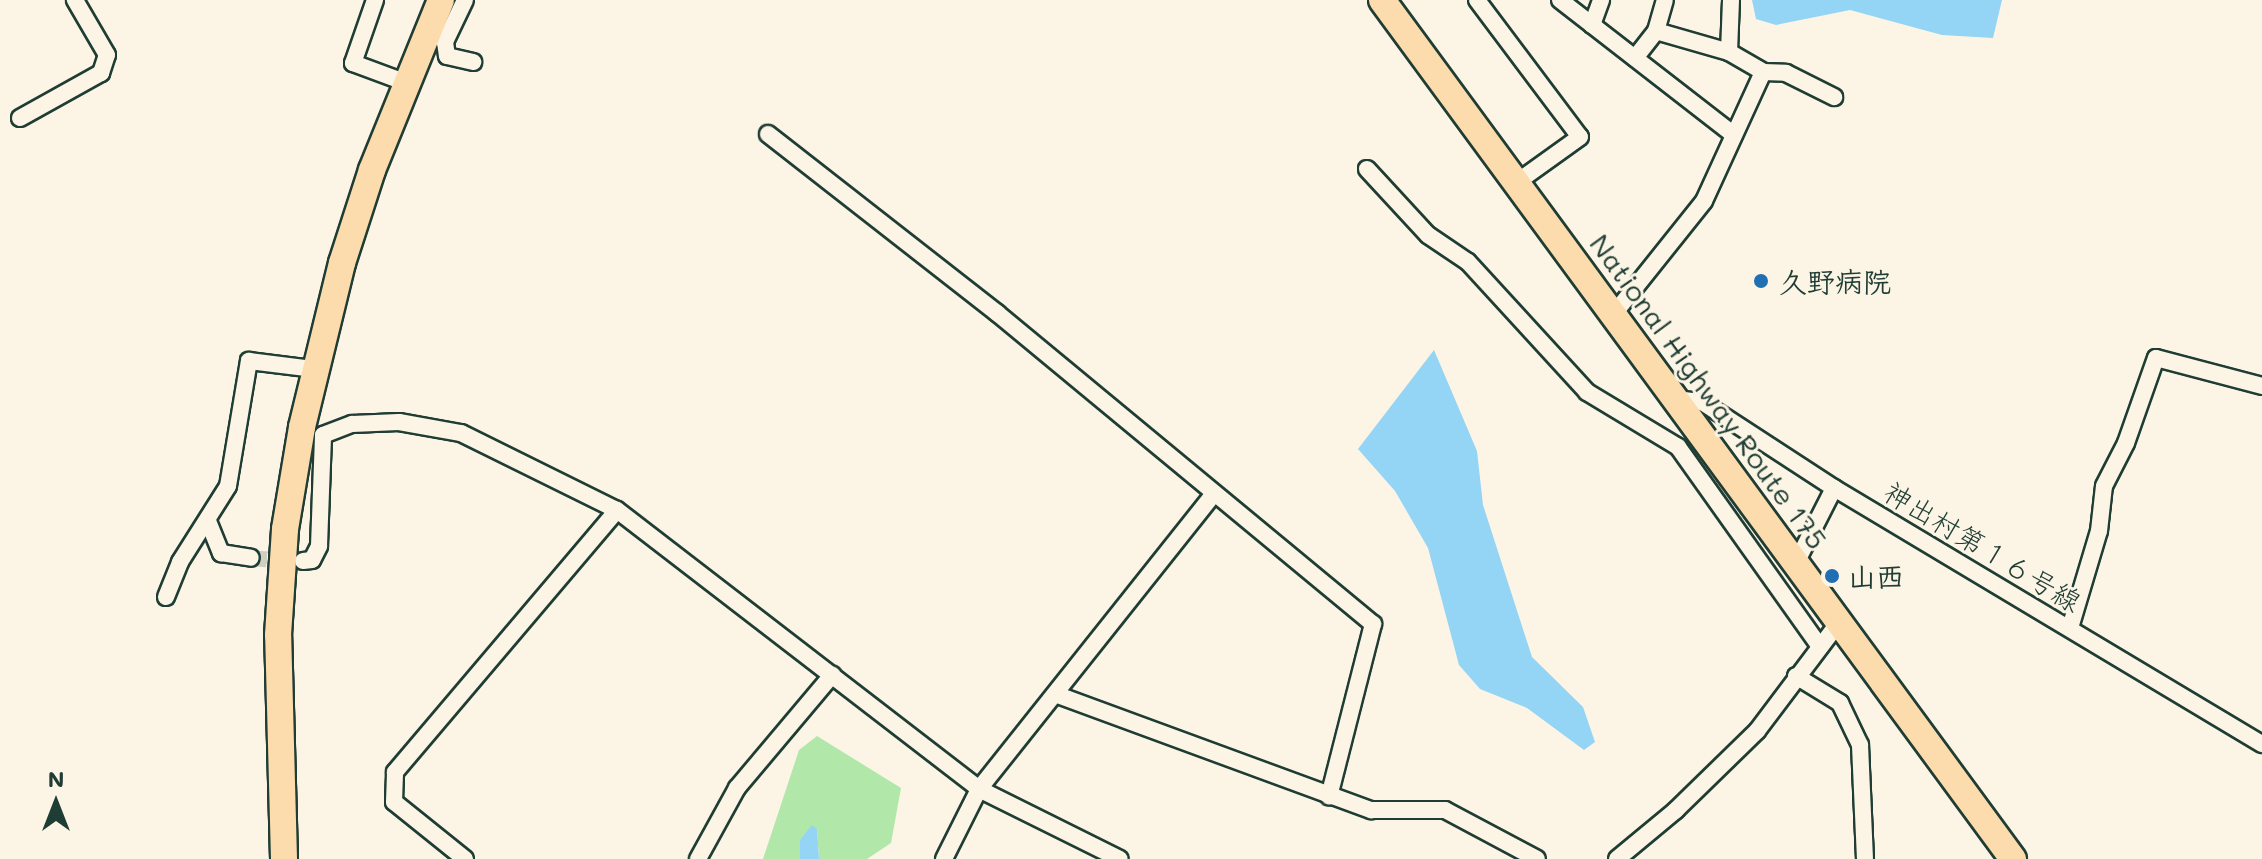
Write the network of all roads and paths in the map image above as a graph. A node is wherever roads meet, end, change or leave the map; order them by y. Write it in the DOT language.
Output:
graph roads {
  1 [pos="75,0"];
  2 [pos="375,0"];
  3 [pos="441,0"];
  4 [pos="465,0"];
  5 [pos="1382,0"];
  6 [pos="1477,0"];
  7 [pos="1560,0"];
  8 [pos="1601,0"];
  9 [pos="1665,0"];
  10 [pos="1731,0"];
  11 [pos="1592,25"];
  12 [pos="1656,31"];
  13 [pos="1729,52"];
  14 [pos="1635,58"];
  15 [pos="473,62"];
  16 [pos="1763,72"];
  17 [pos="404,82"];
  18 [pos="1834,97"];
  19 [pos="20,118"];
  20 [pos="768,134"];
  21 [pos="1734,135"];
  22 [pos="1367,169"];
  23 [pos="1516,183"];
  24 [pos="1613,315"];
  25 [pos="313,369"];
  26 [pos="2262,386"];
  27 [pos="1676,399"];
  28 [pos="312,431"];
  29 [pos="1834,488"];
  30 [pos="1213,495"];
  31 [pos="617,510"];
  32 [pos="208,521"];
  33 [pos="251,558"];
  34 [pos="303,561"];
  35 [pos="1796,563"];
  36 [pos="166,597"];
  37 [pos="1839,622"];
  38 [pos="2070,628"];
  39 [pos="1820,647"];
  40 [pos="832,675"];
  41 [pos="1796,676"];
  42 [pos="1055,694"];
  43 [pos="2262,744"];
  44 [pos="979,789"];
  45 [pos="1329,796"];
  46 [pos="284,859"];
  47 [pos="465,859"];
  48 [pos="698,859"];
  49 [pos="944,859"];
  50 [pos="1120,859"];
  51 [pos="1537,859"];
  52 [pos="1617,859"];
  53 [pos="1865,859"];
  54 [pos="2013,859"];
  1 -- 19 [label="street"];
  2 -- 17 [label="street"];
  3 -- 17 [label="highway"];
  4 -- 15 [label="street"];
  5 -- 23 [label="highway, National Highway Route 175"];
  6 -- 23 [label="street"];
  7 -- 11 [label="street"];
  8 -- 11 [label="street"];
  9 -- 12 [label="street"];
  10 -- 13 [label="street"];
  11 -- 14 [label="street"];
  12 -- 13 [label="street"];
  12 -- 14 [label="street"];
  13 -- 16 [label="street"];
  14 -- 21 [label="street"];
  16 -- 18 [label="street"];
  16 -- 21 [label="street"];
  17 -- 25 [label="highway"];
  20 -- 30 [label="street"];
  21 -- 24 [label="street"];
  22 -- 39 [label="street"];
  23 -- 24 [label="highway, National Highway Route 175"];
  24 -- 27 [label="highway, National Highway Route 175"];
  25 -- 28 [label="highway"];
  25 -- 32 [label="street"];
  26 -- 38 [label="street"];
  27 -- 29 [label="street, 神出村第１６号線"];
  27 -- 35 [label="highway, National Highway Route 175"];
  28 -- 31 [label="street"];
  28 -- 34 [label="street"];
  28 -- 46 [label="highway"];
  29 -- 35 [label="street"];
  29 -- 38 [label="street, 神出村第１６号線"];
  30 -- 42 [label="street"];
  30 -- 45 [label="street"];
  31 -- 40 [label="street"];
  31 -- 47 [label="street"];
  32 -- 33 [label="street"];
  32 -- 36 [label="street"];
  35 -- 37 [label="highway, National Highway Route 175"];
  37 -- 39 [label="street"];
  37 -- 54 [label="highway, National Highway Route 175"];
  38 -- 43 [label="street, 神出村第１６号線"];
  39 -- 41 [label="street"];
  40 -- 44 [label="street"];
  40 -- 48 [label="street"];
  41 -- 52 [label="street"];
  41 -- 53 [label="street"];
  42 -- 44 [label="street"];
  42 -- 45 [label="street"];
  44 -- 49 [label="street"];
  44 -- 50 [label="street"];
  45 -- 51 [label="street"];
}
